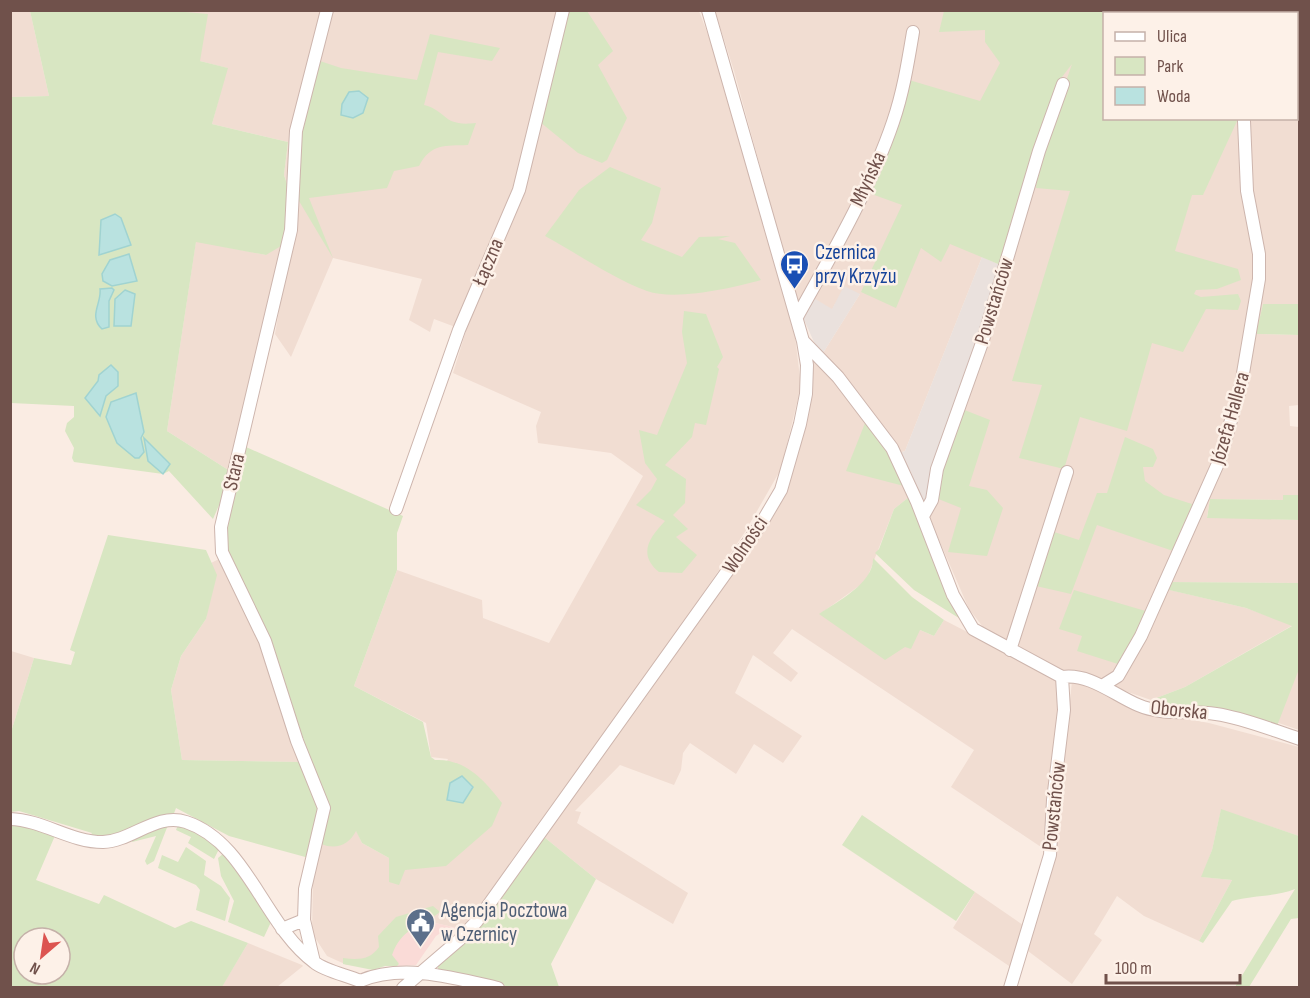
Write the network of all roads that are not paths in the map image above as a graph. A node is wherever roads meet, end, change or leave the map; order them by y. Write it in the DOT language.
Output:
graph roads {
  1 [pos="327,10"];
  2 [pos="563,10"];
  3 [pos="708,10"];
  4 [pos="913,32"];
  5 [pos="1063,84"];
  6 [pos="1244,121"];
  7 [pos="797,316"];
  8 [pos="803,341"];
  9 [pos="1067,472"];
  10 [pos="932,500"];
  11 [pos="917,502"];
  12 [pos="396,509"];
  13 [pos="923,516"];
  14 [pos="1010,650"];
  15 [pos="1062,677"];
  16 [pos="1102,686"];
  17 [pos="1299,739"];
  18 [pos="10,819"];
  19 [pos="304,920"];
  20 [pos="282,929"];
  21 [pos="314,963"];
  22 [pos="417,974"];
  23 [pos="363,984"];
  24 [pos="403,987"];
  25 [pos="498,987"];
  26 [pos="1010,987"];
  1 -- 19 [label="street, Stara"];
  2 -- 12 [label="street, Łączna"];
  3 -- 7 [label="street, Wolności"];
  4 -- 7 [label="street, Młyńska"];
  5 -- 10 [label="street, Powstańców"];
  6 -- 16 [label="street, Józefa Hallera"];
  7 -- 8 [label="street, Wolności"];
  8 -- 11 [label="street"];
  8 -- 22 [label="street, Wolności"];
  9 -- 14 [label="street"];
  10 -- 11 [label="street"];
  10 -- 13 [label="street, Powstańców"];
  11 -- 13 [label="street"];
  13 -- 14 [label="street"];
  14 -- 15 [label="street"];
  15 -- 16 [label="street, Oborska"];
  15 -- 26 [label="street, Powstańców"];
  16 -- 17 [label="street, Oborska"];
  18 -- 20 [label="street"];
  19 -- 20 [label="street"];
  19 -- 21 [label="street, Stara"];
  20 -- 21 [label="street"];
  21 -- 23 [label="street"];
  22 -- 23 [label="street"];
  22 -- 24 [label="street, Wolności"];
  22 -- 25 [label="street"];
}
